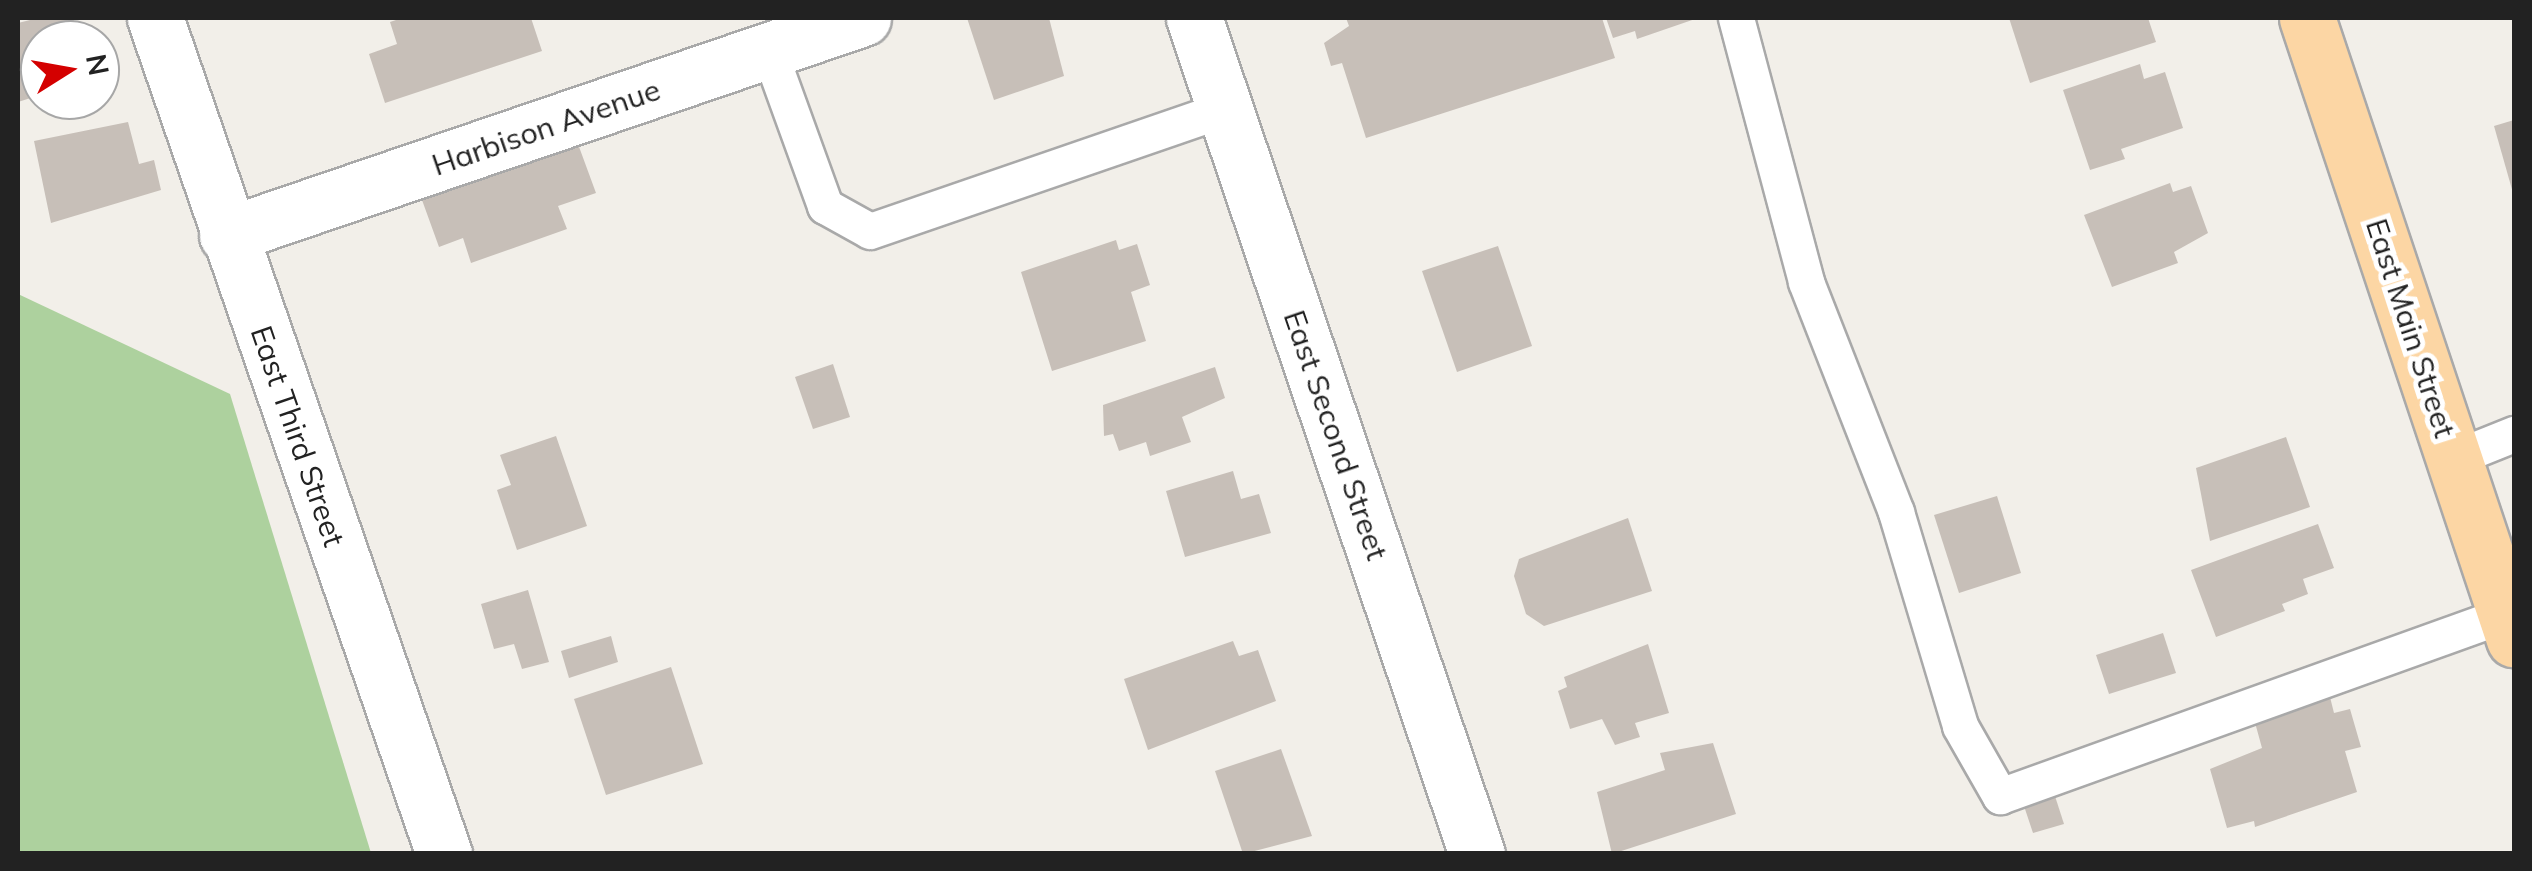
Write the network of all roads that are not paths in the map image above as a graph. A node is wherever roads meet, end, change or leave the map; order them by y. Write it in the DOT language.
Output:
graph roads {
  1 [pos="155,18"];
  2 [pos="864,18"];
  3 [pos="1194,18"];
  4 [pos="1736,18"];
  5 [pos="2307,18"];
  6 [pos="769,51"];
  7 [pos="1226,109"];
  8 [pos="227,236"];
  9 [pos="2514,434"];
  10 [pos="2454,458"];
  11 [pos="2510,627"];
  12 [pos="444,854"];
  13 [pos="1477,854"];
  1 -- 8 [label="street, East Third Street"];
  2 -- 6 [label="street, Harbison Avenue"];
  3 -- 7 [label="street, East Second Street"];
  4 -- 11 [label="lane"];
  5 -- 10 [label="main road, East Main Street"];
  6 -- 7 [label="lane"];
  6 -- 8 [label="street, Harbison Avenue"];
  7 -- 13 [label="street, East Second Street"];
  8 -- 12 [label="street, East Third Street"];
  9 -- 10 [label="lane"];
  10 -- 11 [label="main road, East Main Street"];
}
